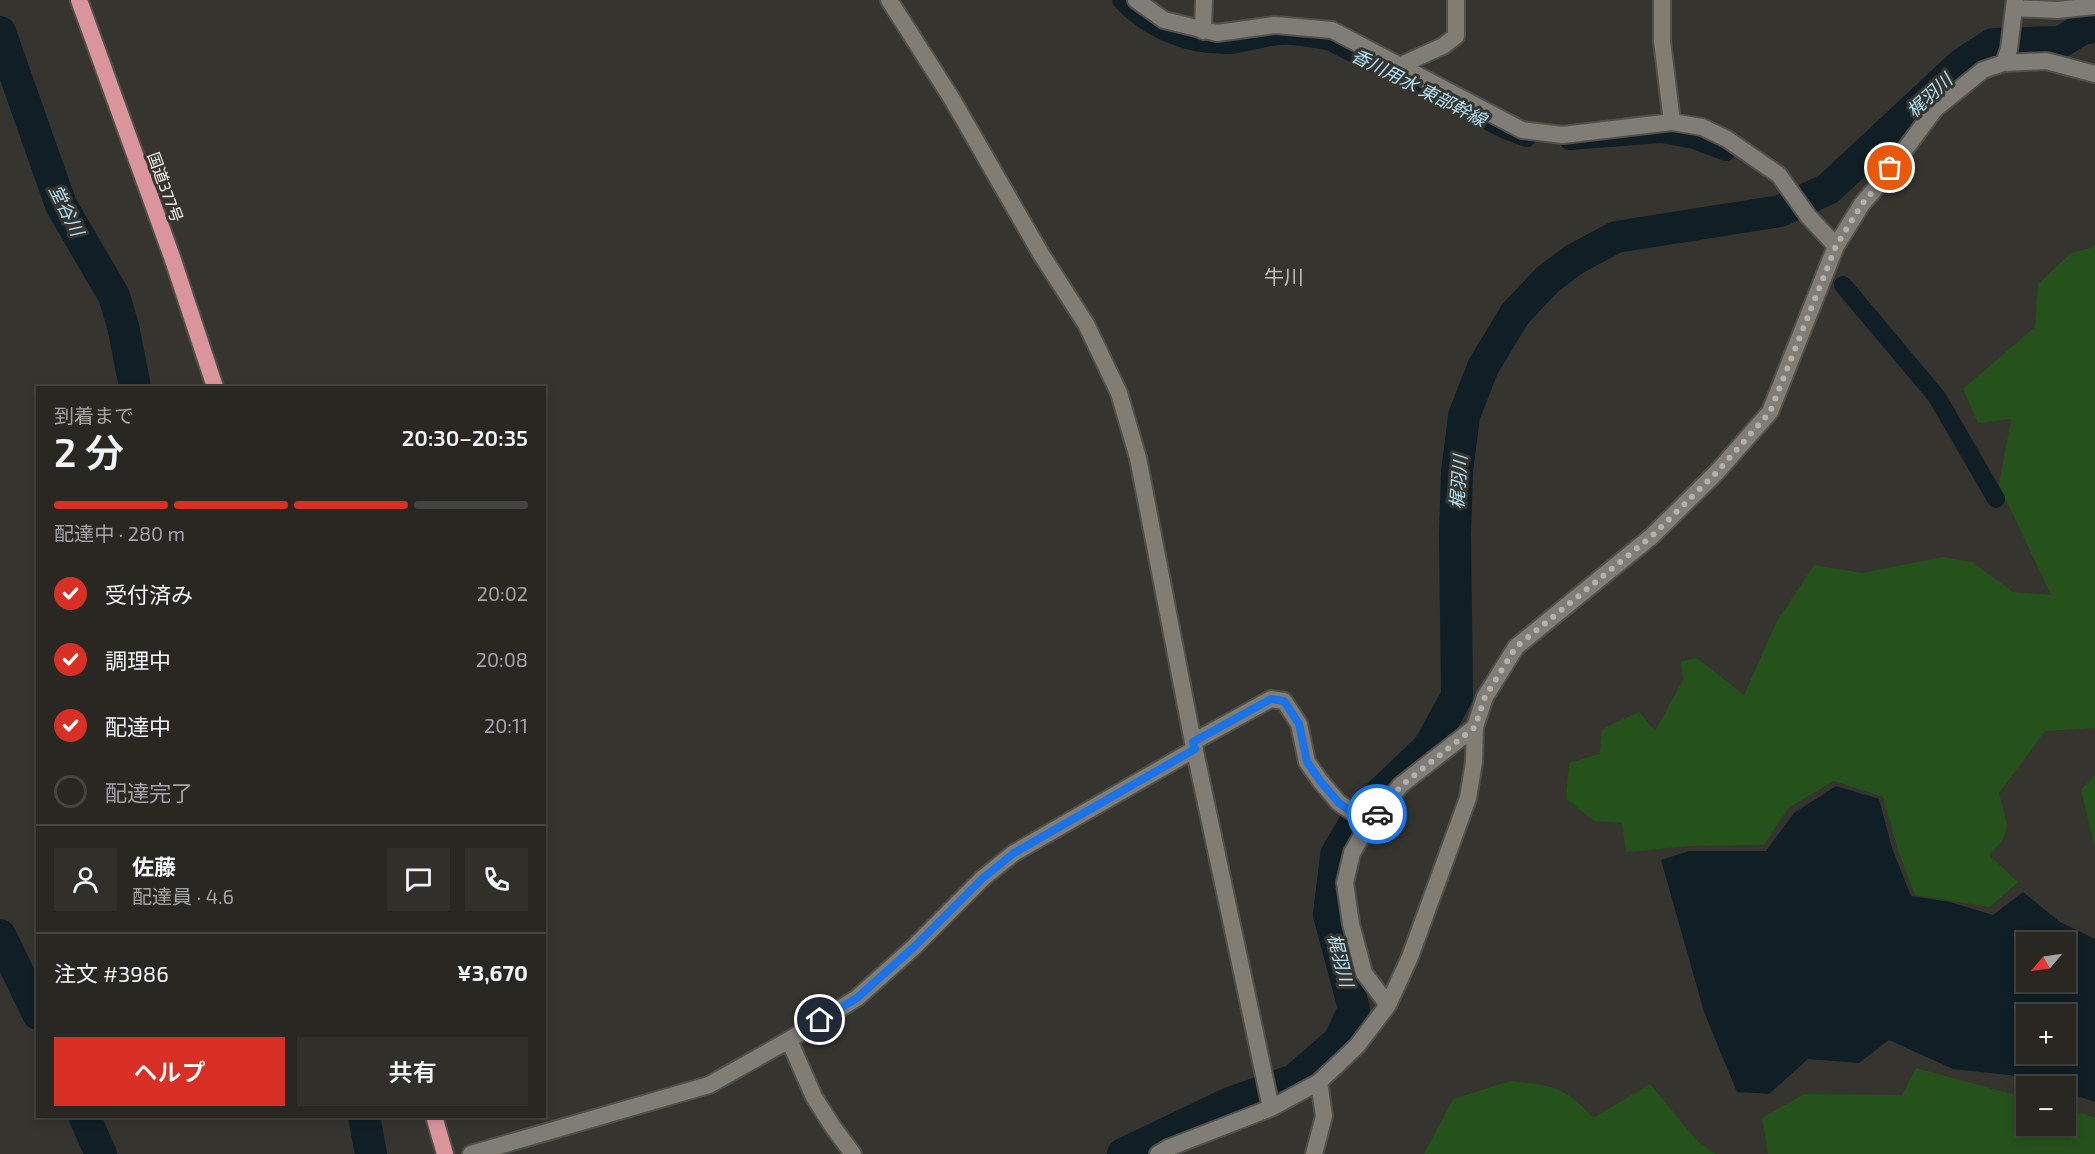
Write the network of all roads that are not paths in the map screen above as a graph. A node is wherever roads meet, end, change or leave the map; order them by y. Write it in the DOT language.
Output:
graph roads {
  1 [pos="79,0"];
  2 [pos="889,0"];
  3 [pos="1136,0"];
  4 [pos="1204,0"];
  5 [pos="1456,0"];
  6 [pos="1662,0"];
  7 [pos="2095,6"];
  8 [pos="2014,7"];
  9 [pos="1203,31"];
  10 [pos="2006,56"];
  11 [pos="1401,65"];
  12 [pos="2095,74"];
  13 [pos="1672,122"];
  14 [pos="1836,246"];
  15 [pos="215,386"];
  16 [pos="1475,727"];
  17 [pos="1194,746"];
  18 [pos="1366,822"];
  19 [pos="1388,1005"];
  20 [pos="789,1040"];
  21 [pos="1319,1082"];
  22 [pos="1270,1104"];
  23 [pos="435,1118"];
  24 [pos="445,1154"];
  25 [pos="471,1154"];
  26 [pos="853,1154"];
  27 [pos="1158,1154"];
  28 [pos="1314,1154"];
  1 -- 15 [label="highway, 国道377号"];
  2 -- 17 [label="street"];
  3 -- 9 [label="street"];
  4 -- 9 [label="street"];
  5 -- 11 [label="street"];
  6 -- 13 [label="street"];
  7 -- 8 [label="street"];
  8 -- 10 [label="street"];
  9 -- 11 [label="street"];
  10 -- 12 [label="street"];
  10 -- 14 [label="street"];
  11 -- 13 [label="street"];
  13 -- 14 [label="street"];
  14 -- 16 [label="street"];
  16 -- 18 [label="street"];
  16 -- 19 [label="street"];
  17 -- 18 [label="street"];
  17 -- 20 [label="street"];
  17 -- 22 [label="street"];
  18 -- 19 [label="street"];
  19 -- 21 [label="street"];
  20 -- 25 [label="street"];
  20 -- 26 [label="street"];
  21 -- 22 [label="street"];
  21 -- 28 [label="street"];
  22 -- 27 [label="street"];
  23 -- 24 [label="highway"];
}
